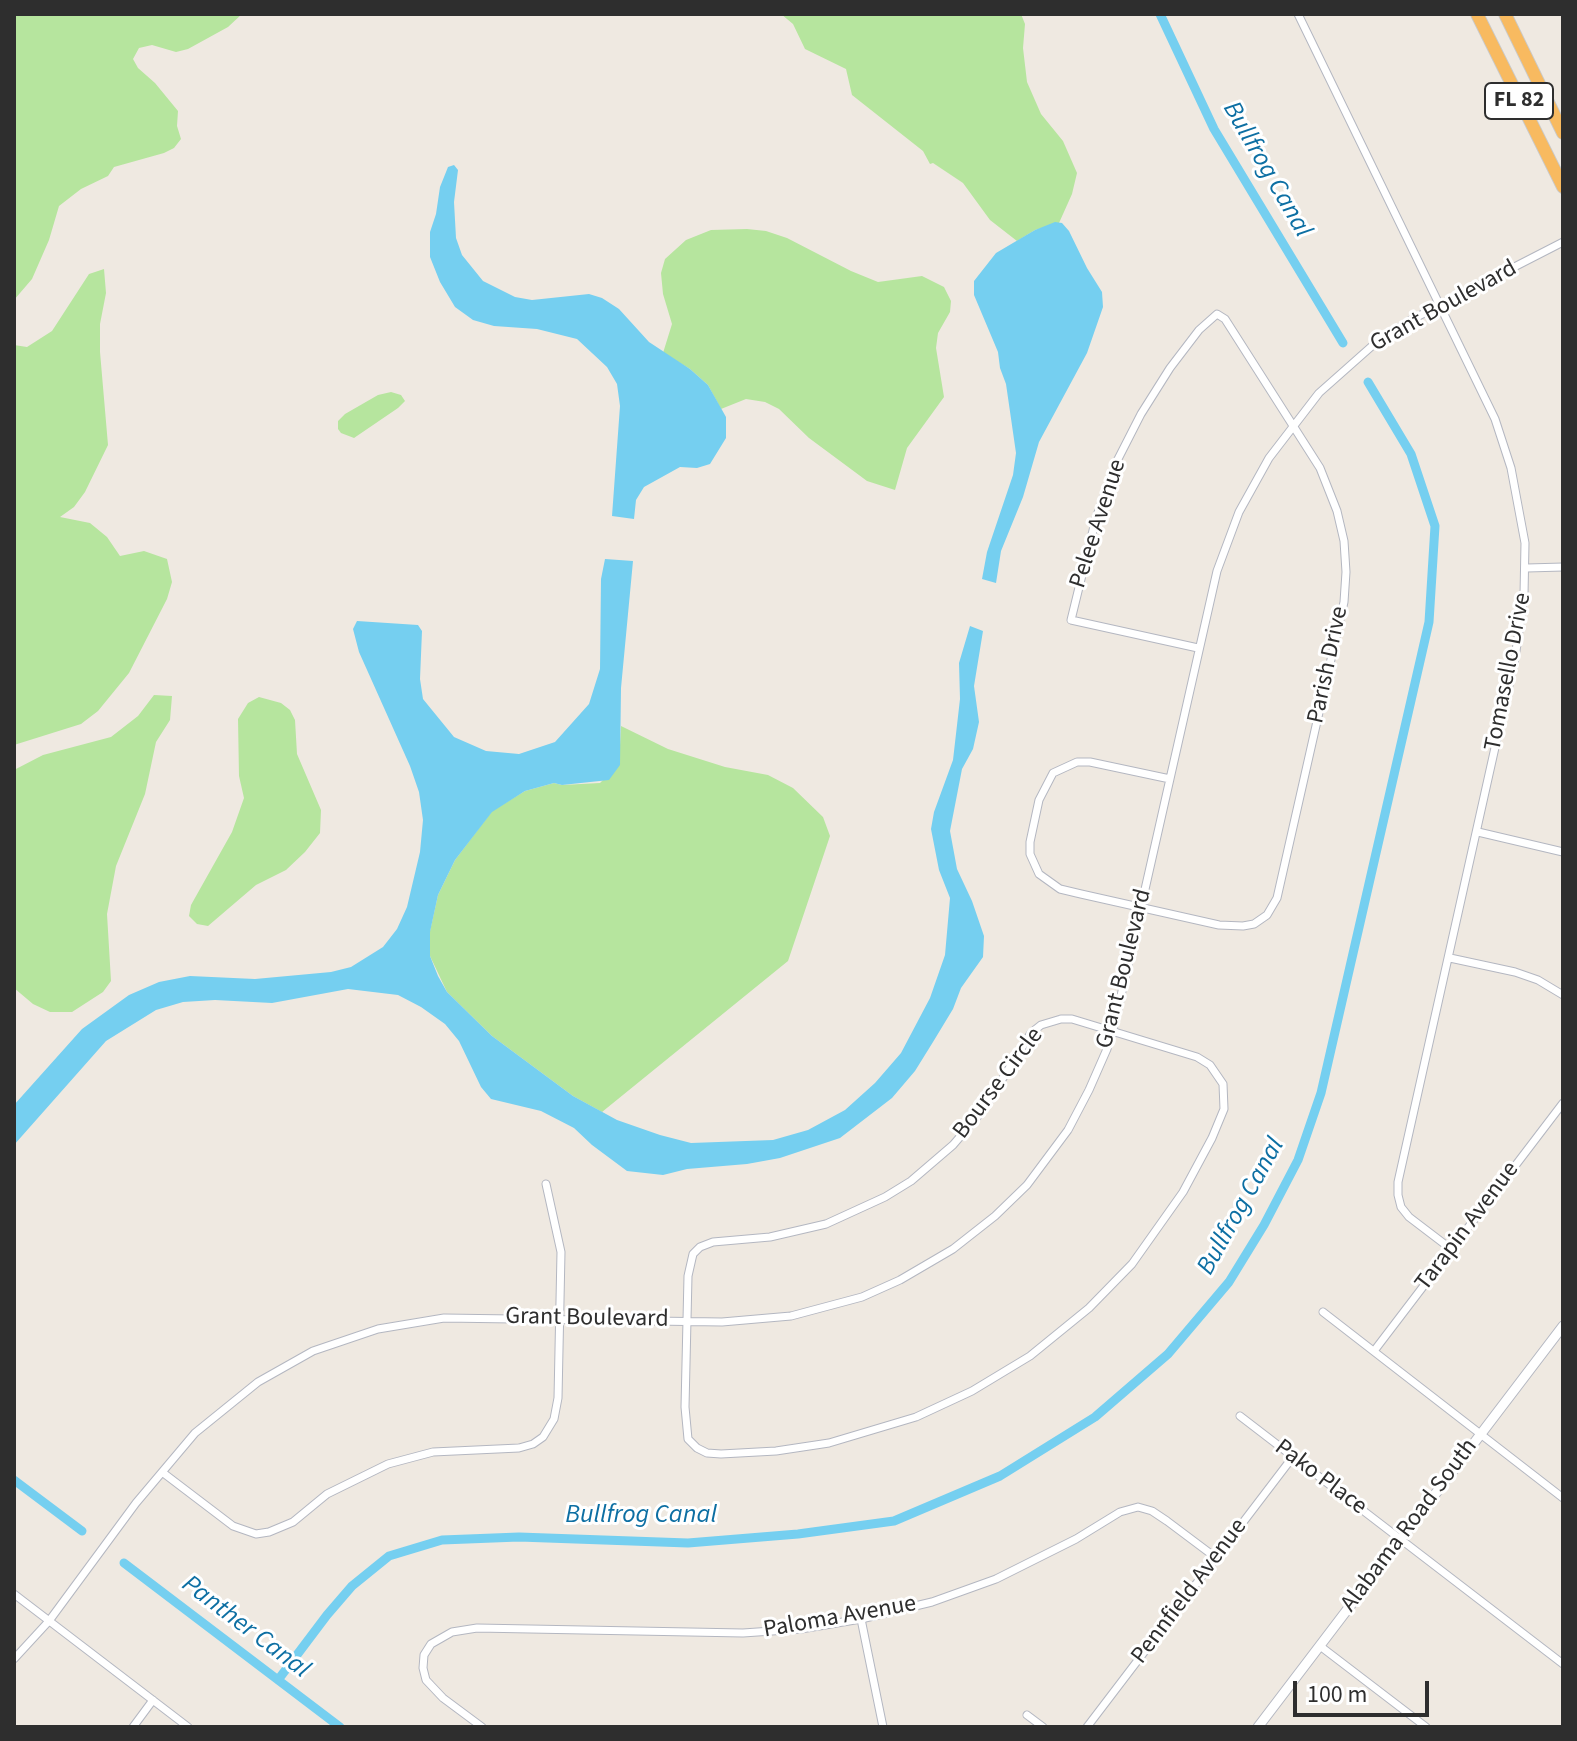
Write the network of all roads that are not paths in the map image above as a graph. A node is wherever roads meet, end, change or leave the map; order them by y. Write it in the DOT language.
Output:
graph roads {
  1 [pos="1298,14"];
  2 [pos="1477,14"];
  3 [pos="1505,14"];
  4 [pos="1563,133"];
  5 [pos="1563,187"];
  6 [pos="1563,242"];
  7 [pos="1440,304"];
  8 [pos="1217,314"];
  9 [pos="1293,424"];
  10 [pos="1563,567"];
  11 [pos="1527,568"];
  12 [pos="1198,648"];
  13 [pos="1170,779"];
  14 [pos="1478,832"];
  15 [pos="1563,852"];
  16 [pos="1142,907"];
  17 [pos="1450,958"];
  18 [pos="1563,995"];
  19 [pos="1112,1031"];
  20 [pos="1563,1103"];
  21 [pos="546,1184"];
  22 [pos="1451,1249"];
  23 [pos="1323,1312"];
  24 [pos="559,1318"];
  25 [pos="687,1321"];
  26 [pos="1562,1329"];
  27 [pos="1374,1351"];
  28 [pos="1240,1416"];
  29 [pos="1481,1433"];
  30 [pos="1292,1458"];
  31 [pos="162,1472"];
  32 [pos="1563,1498"];
  33 [pos="1401,1538"];
  34 [pos="1215,1557"];
  35 [pos="14,1594"];
  36 [pos="861,1619"];
  37 [pos="49,1621"];
  38 [pos="1320,1646"];
  39 [pos="14,1659"];
  40 [pos="1563,1664"];
  41 [pos="153,1700"];
  42 [pos="1027,1715"];
  43 [pos="133,1727"];
  44 [pos="188,1727"];
  45 [pos="482,1727"];
  46 [pos="883,1727"];
  47 [pos="1043,1727"];
  48 [pos="1087,1727"];
  49 [pos="1258,1727"];
  50 [pos="1426,1727"];
  1 -- 7 [label="street, Tomasello Drive"];
  2 -- 5 [label="highway, FL 82"];
  3 -- 4 [label="highway, FL 82"];
  6 -- 7 [label="street, Grant Boulevard"];
  7 -- 9 [label="street, Grant Boulevard"];
  7 -- 11 [label="street, Tomasello Drive"];
  8 -- 9 [label="street, Parish Drive"];
  8 -- 12 [label="street, Pelee Avenue"];
  9 -- 12 [label="street, Grant Boulevard"];
  9 -- 16 [label="street, Parish Drive"];
  10 -- 11 [label="street"];
  11 -- 14 [label="street, Tomasello Drive"];
  12 -- 13 [label="street, Grant Boulevard"];
  13 -- 16 [label="street, Grant Boulevard"];
  13 -- 16 [label="street"];
  14 -- 15 [label="street"];
  14 -- 17 [label="street, Tomasello Drive"];
  16 -- 19 [label="street, Grant Boulevard"];
  17 -- 18 [label="street"];
  17 -- 22 [label="street, Tomasello Drive"];
  19 -- 25 [label="street, Grant Boulevard"];
  19 -- 25 [label="street, Bourse Circle"];
  19 -- 25 [label="street, Bourse Circle"];
  20 -- 22 [label="street, Tarapin Avenue"];
  21 -- 24 [label="street"];
  22 -- 27 [label="street, Tarapin Avenue"];
  23 -- 27 [label="street"];
  24 -- 25 [label="street, Grant Boulevard"];
  24 -- 31 [label="street, Grant Boulevard"];
  24 -- 31 [label="street"];
  26 -- 29 [label="street, Alabama Road South"];
  27 -- 29 [label="street"];
  28 -- 30 [label="street, Pako Place"];
  29 -- 32 [label="street"];
  29 -- 33 [label="street, Alabama Road South"];
  30 -- 33 [label="street, Pako Place"];
  30 -- 34 [label="street, Pennfield Avenue"];
  31 -- 37 [label="street, Grant Boulevard"];
  33 -- 38 [label="street, Alabama Road South"];
  33 -- 40 [label="street, Pako Place"];
  34 -- 36 [label="street, Paloma Avenue"];
  34 -- 48 [label="street, Pennfield Avenue"];
  35 -- 37 [label="street"];
  36 -- 45 [label="street, Paloma Avenue"];
  36 -- 46 [label="street"];
  37 -- 39 [label="street, Grant Boulevard"];
  37 -- 41 [label="street"];
  38 -- 49 [label="street, Alabama Road South"];
  38 -- 50 [label="street"];
  41 -- 43 [label="street"];
  41 -- 44 [label="street"];
  42 -- 47 [label="street"];
}
